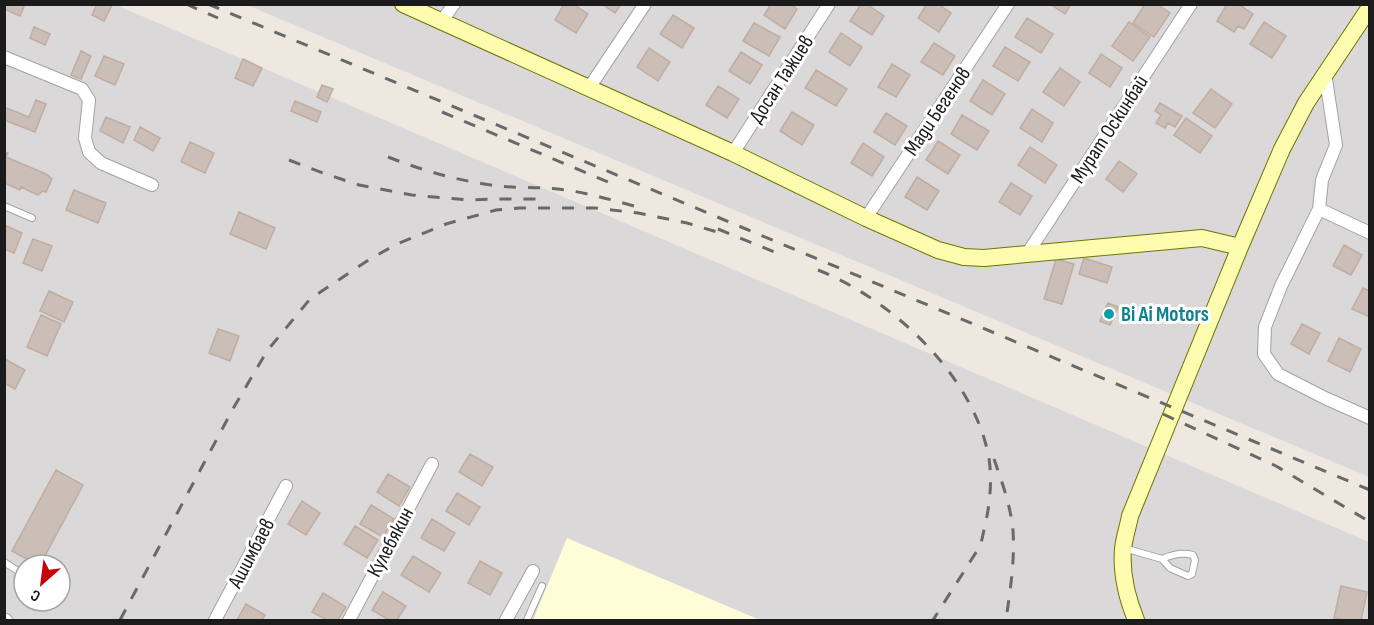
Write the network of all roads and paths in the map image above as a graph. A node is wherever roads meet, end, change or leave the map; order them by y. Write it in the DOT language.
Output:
graph roads {
  1 [pos="403,4"];
  2 [pos="454,4"];
  3 [pos="645,4"];
  4 [pos="829,4"];
  5 [pos="1008,4"];
  6 [pos="1191,4"];
  7 [pos="1370,7"];
  8 [pos="441,22"];
  9 [pos="4,57"];
  10 [pos="1325,73"];
  11 [pos="589,88"];
  12 [pos="733,153"];
  13 [pos="152,185"];
  14 [pos="4,206"];
  15 [pos="1319,209"];
  16 [pos="32,218"];
  17 [pos="867,218"];
  18 [pos="1370,233"];
  19 [pos="1240,247"];
  20 [pos="1027,254"];
  21 [pos="1370,418"];
  22 [pos="432,464"];
  23 [pos="286,486"];
  24 [pos="1123,548"];
  25 [pos="1162,559"];
  26 [pos="533,571"];
  27 [pos="542,586"];
  28 [pos="215,621"];
  29 [pos="348,621"];
  30 [pos="506,621"];
  31 [pos="527,621"];
  32 [pos="1136,621"];
  1 -- 8 [label="street"];
  2 -- 8 [label="street"];
  3 -- 11 [label="street"];
  4 -- 12 [label="street, Досан Тажиев"];
  5 -- 17 [label="street, Мади Бегенов"];
  6 -- 20 [label="street, Мурат Оскинбай"];
  7 -- 10 [label="street"];
  8 -- 11 [label="street"];
  9 -- 13 [label="street"];
  10 -- 15 [label="street"];
  10 -- 19 [label="street"];
  11 -- 12 [label="street"];
  12 -- 17 [label="street"];
  14 -- 16 [label="lane"];
  15 -- 18 [label="street"];
  15 -- 21 [label="street"];
  17 -- 20 [label="street"];
  19 -- 20 [label="street"];
  19 -- 24 [label="street"];
  22 -- 29 [label="street, Кулебякин"];
  23 -- 28 [label="street, Ашимбаев"];
  24 -- 25 [label="lane"];
  24 -- 32 [label="street"];
  25 -- 25 [label="lane"];
  26 -- 30 [label="street"];
  27 -- 31 [label="lane"];
}
